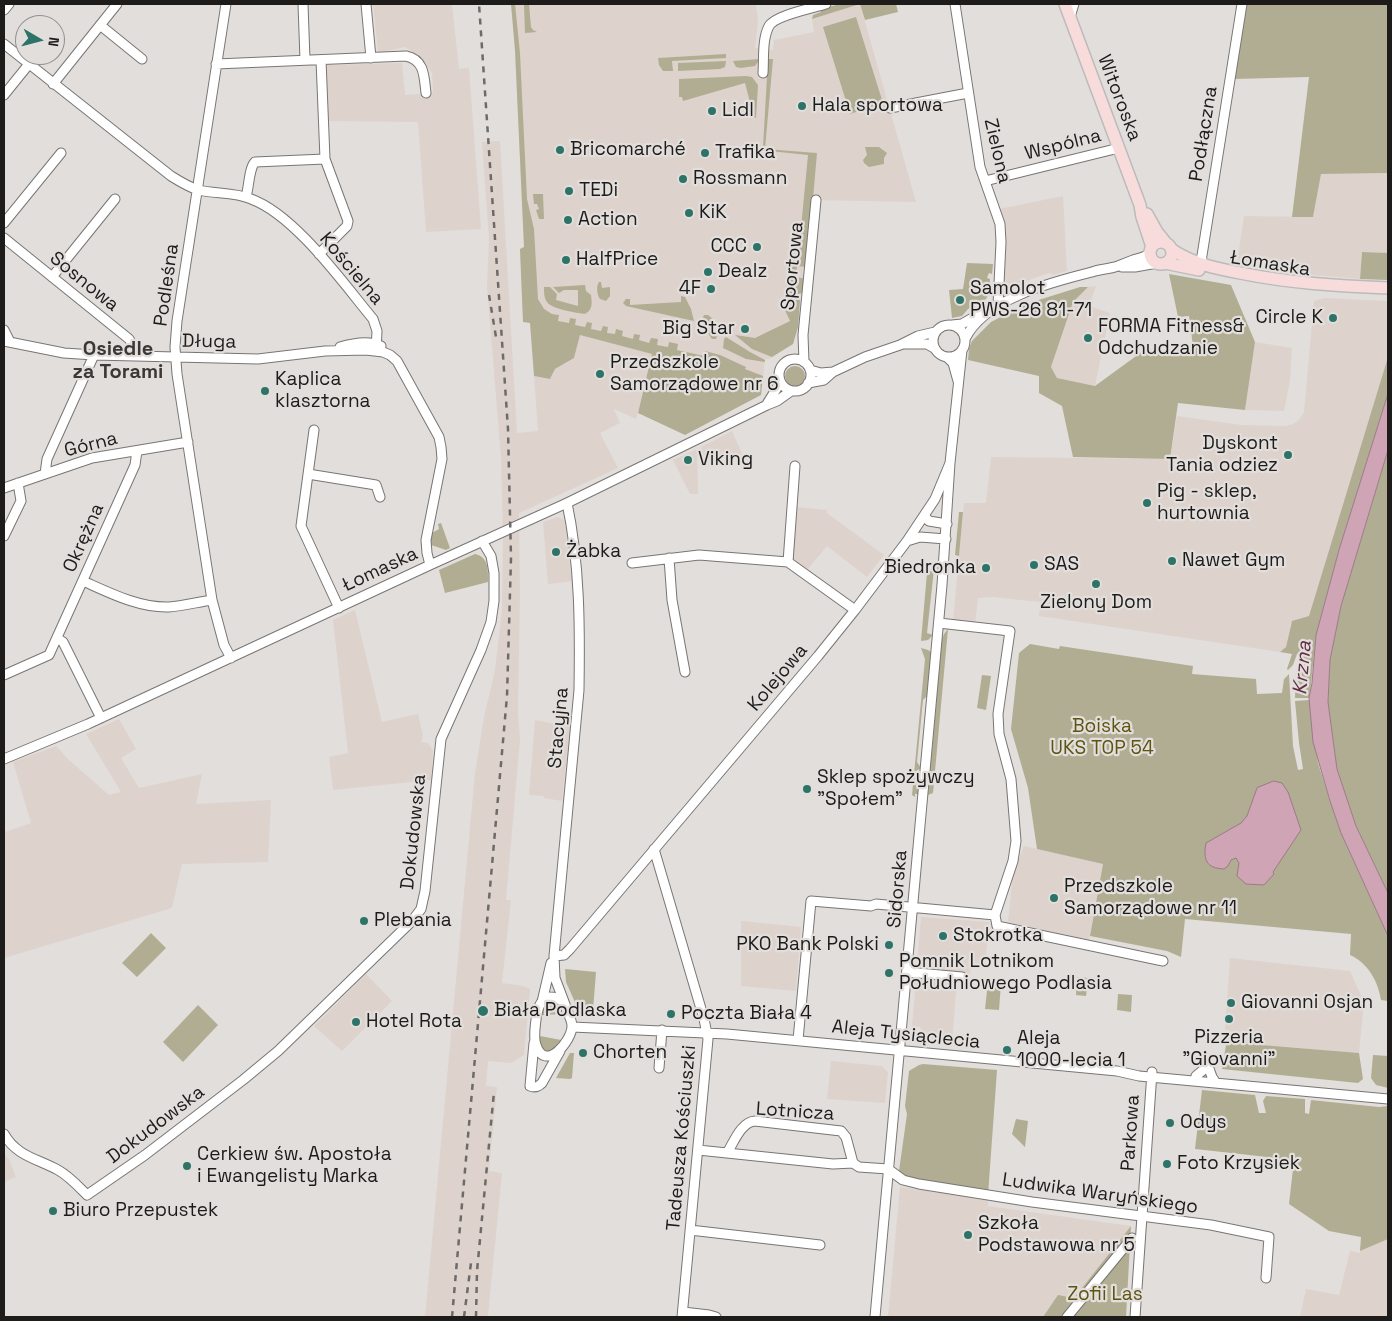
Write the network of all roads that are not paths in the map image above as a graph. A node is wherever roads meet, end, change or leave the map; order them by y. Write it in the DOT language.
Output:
graph roads {
  1 [pos="9,4"];
  2 [pos="117,4"];
  3 [pos="226,4"];
  4 [pos="303,4"];
  5 [pos="366,4"];
  6 [pos="826,4"];
  7 [pos="955,4"];
  8 [pos="1065,4"];
  9 [pos="1074,4"];
  10 [pos="1242,4"];
  11 [pos="4,10"];
  12 [pos="1070,17"];
  13 [pos="100,25"];
  14 [pos="4,44"];
  15 [pos="15,53"];
  16 [pos="371,58"];
  17 [pos="142,59"];
  18 [pos="305,60"];
  19 [pos="321,60"];
  20 [pos="216,64"];
  21 [pos="28,65"];
  22 [pos="30,65"];
  23 [pos="764,73"];
  24 [pos="53,84"];
  25 [pos="426,93"];
  26 [pos="968,93"];
  27 [pos="4,95"];
  28 [pos="890,108"];
  29 [pos="1119,148"];
  30 [pos="61,153"];
  31 [pos="325,159"];
  32 [pos="985,181"];
  33 [pos="197,189"];
  34 [pos="246,197"];
  35 [pos="115,198"];
  36 [pos="816,200"];
  37 [pos="1140,204"];
  38 [pos="4,223"];
  39 [pos="4,238"];
  40 [pos="1169,246"];
  41 [pos="319,254"];
  42 [pos="1156,257"];
  43 [pos="1200,267"];
  44 [pos="52,277"];
  45 [pos="1388,288"];
  46 [pos="998,305"];
  47 [pos="988,312"];
  48 [pos="952,325"];
  49 [pos="4,330"];
  50 [pos="935,332"];
  51 [pos="802,335"];
  52 [pos="965,339"];
  53 [pos="7,341"];
  54 [pos="900,344"];
  55 [pos="376,347"];
  56 [pos="934,348"];
  57 [pos="962,350"];
  58 [pos="94,356"];
  59 [pos="133,356"];
  60 [pos="176,357"];
  61 [pos="947,357"];
  62 [pos="794,359"];
  63 [pos="804,362"];
  64 [pos="810,370"];
  65 [pos="833,372"];
  66 [pos="958,381"];
  67 [pos="780,383"];
  68 [pos="808,383"];
  69 [pos="791,391"];
  70 [pos="767,404"];
  71 [pos="314,430"];
  72 [pos="188,442"];
  73 [pos="137,451"];
  74 [pos="950,463"];
  75 [pos="795,466"];
  76 [pos="45,474"];
  77 [pos="308,474"];
  78 [pos="18,483"];
  79 [pos="4,488"];
  80 [pos="380,497"];
  81 [pos="567,503"];
  82 [pos="924,516"];
  83 [pos="947,524"];
  84 [pos="4,536"];
  85 [pos="946,539"];
  86 [pos="907,541"];
  87 [pos="482,542"];
  88 [pos="669,558"];
  89 [pos="788,562"];
  90 [pos="632,563"];
  91 [pos="430,565"];
  92 [pos="83,581"];
  93 [pos="212,600"];
  94 [pos="340,608"];
  95 [pos="855,610"];
  96 [pos="939,623"];
  97 [pos="57,638"];
  98 [pos="231,658"];
  99 [pos="684,672"];
  100 [pos="4,675"];
  101 [pos="101,718"];
  102 [pos="4,759"];
  103 [pos="654,849"];
  104 [pos="913,907"];
  105 [pos="995,915"];
  106 [pos="554,956"];
  107 [pos="1163,961"];
  108 [pos="906,972"];
  109 [pos="962,977"];
  110 [pos="542,1002"];
  111 [pos="566,1007"];
  112 [pos="572,1027"];
  113 [pos="662,1030"];
  114 [pos="707,1032"];
  115 [pos="798,1040"];
  116 [pos="535,1041"];
  117 [pos="560,1050"];
  118 [pos="899,1050"];
  119 [pos="659,1068"];
  120 [pos="1152,1074"];
  121 [pos="1196,1076"];
  122 [pos="1214,1080"];
  123 [pos="1388,1097"];
  124 [pos="4,1134"];
  125 [pos="698,1150"];
  126 [pos="727,1153"];
  127 [pos="854,1163"];
  128 [pos="888,1170"];
  129 [pos="1141,1217"];
  130 [pos="690,1230"];
  131 [pos="1132,1238"];
  132 [pos="820,1245"];
  133 [pos="1266,1278"];
  134 [pos="683,1315"];
  135 [pos="716,1317"];
  136 [pos="875,1317"];
  137 [pos="1067,1317"];
  138 [pos="1135,1317"];
  1 -- 11 [label="street"];
  2 -- 13 [label="street"];
  3 -- 20 [label="street, Podleśna"];
  4 -- 18 [label="street"];
  5 -- 16 [label="street"];
  6 -- 23 [label="street"];
  7 -- 26 [label="street, Zielona"];
  8 -- 12 [label="main road, Witoroska"];
  9 -- 12 [label="street"];
  10 -- 43 [label="street, Podłączna"];
  12 -- 29 [label="main road, Witoroska"];
  13 -- 17 [label="street"];
  13 -- 24 [label="street"];
  14 -- 15 [label="street, Kościelna"];
  16 -- 19 [label="street"];
  16 -- 25 [label="street"];
  18 -- 19 [label="street"];
  18 -- 20 [label="street"];
  19 -- 31 [label="street"];
  20 -- 33 [label="street, Podleśna"];
  21 -- 27 [label="street"];
  22 -- 24 [label="street, Kościelna"];
  24 -- 33 [label="street, Kościelna"];
  26 -- 28 [label="street"];
  26 -- 32 [label="street, Zielona"];
  29 -- 32 [label="street, Wspólna"];
  29 -- 37 [label="main road, Witoroska"];
  30 -- 38 [label="street"];
  31 -- 34 [label="street"];
  31 -- 41 [label="street"];
  32 -- 46 [label="street, Zielona"];
  33 -- 34 [label="street, Kościelna"];
  33 -- 60 [label="street, Podleśna"];
  34 -- 41 [label="street, Kościelna"];
  35 -- 44 [label="street"];
  36 -- 51 [label="street, Sportowa"];
  37 -- 40 [label="main road, Witoroska"];
  37 -- 42 [label="main road, Witoroska"];
  39 -- 44 [label="street, Sosnowa"];
  40 -- 42 [label="main road"];
  40 -- 42 [label="main road"];
  40 -- 43 [label="main road, Witoroska"];
  41 -- 55 [label="street, Kościelna"];
  42 -- 43 [label="main road, Łomaska"];
  42 -- 46 [label="street"];
  43 -- 45 [label="main road, Łomaska"];
  44 -- 59 [label="street, Sosnowa"];
  46 -- 47 [label="street"];
  47 -- 48 [label="street"];
  47 -- 52 [label="street"];
  48 -- 50 [label="street"];
  48 -- 52 [label="street"];
  49 -- 53 [label="street"];
  50 -- 54 [label="street"];
  50 -- 56 [label="street"];
  51 -- 62 [label="street, Sportowa"];
  51 -- 63 [label="street, Sportowa"];
  52 -- 57 [label="street"];
  53 -- 58 [label="street, Długa"];
  54 -- 56 [label="street"];
  54 -- 65 [label="street"];
  55 -- 60 [label="street, Długa"];
  55 -- 91 [label="street"];
  56 -- 61 [label="street"];
  57 -- 61 [label="street"];
  57 -- 66 [label="street, Kolejowa"];
  58 -- 59 [label="street, Długa"];
  58 -- 76 [label="street"];
  59 -- 60 [label="street, Długa"];
  60 -- 72 [label="street, Podleśna"];
  61 -- 66 [label="street, Kolejowa"];
  62 -- 63 [label="street"];
  62 -- 67 [label="street"];
  63 -- 64 [label="street"];
  64 -- 65 [label="street"];
  64 -- 68 [label="street"];
  65 -- 68 [label="street"];
  66 -- 74 [label="street, Kolejowa"];
  67 -- 69 [label="street"];
  67 -- 70 [label="street"];
  68 -- 69 [label="street"];
  69 -- 70 [label="street, Łomaska"];
  70 -- 81 [label="street, Łomaska"];
  71 -- 77 [label="street"];
  72 -- 73 [label="street, Górna"];
  72 -- 93 [label="street, Podleśna"];
  73 -- 76 [label="street, Górna"];
  73 -- 92 [label="street, Okrężna"];
  74 -- 82 [label="street, Kolejowa"];
  74 -- 83 [label="street, Sidorska"];
  75 -- 89 [label="street"];
  76 -- 78 [label="street, Górna"];
  77 -- 80 [label="street"];
  77 -- 94 [label="street"];
  78 -- 79 [label="street, Górna"];
  78 -- 84 [label="street"];
  81 -- 87 [label="street, Łomaska"];
  81 -- 106 [label="street, Stacyjna"];
  82 -- 83 [label="street"];
  82 -- 86 [label="street, Kolejowa"];
  83 -- 85 [label="street, Sidorska"];
  85 -- 86 [label="street"];
  85 -- 96 [label="street, Sidorska"];
  86 -- 95 [label="street, Kolejowa"];
  87 -- 91 [label="street, Łomaska"];
  87 -- 124 [label="street, Dokudowska"];
  88 -- 89 [label="street"];
  88 -- 90 [label="street"];
  88 -- 99 [label="street"];
  89 -- 95 [label="street"];
  91 -- 94 [label="street, Łomaska"];
  92 -- 93 [label="street"];
  92 -- 97 [label="street, Okrężna"];
  93 -- 98 [label="street, Podleśna"];
  94 -- 98 [label="street, Łomaska"];
  95 -- 103 [label="street, Kolejowa"];
  96 -- 104 [label="street, Sidorska"];
  96 -- 105 [label="street"];
  97 -- 100 [label="street, Okrężna"];
  97 -- 101 [label="street"];
  98 -- 101 [label="street, Łomaska"];
  101 -- 102 [label="street, Łomaska"];
  103 -- 106 [label="street, Kolejowa"];
  103 -- 114 [label="street, Tadeusza Kościuszki"];
  104 -- 105 [label="street"];
  104 -- 108 [label="street, Sidorska"];
  104 -- 115 [label="street"];
  105 -- 107 [label="street"];
  106 -- 110 [label="street, Stacyjna"];
  106 -- 111 [label="street, Stacyjna"];
  108 -- 109 [label="street"];
  108 -- 118 [label="street, Sidorska"];
  110 -- 111 [label="street"];
  110 -- 116 [label="street"];
  111 -- 112 [label="street"];
  112 -- 113 [label="street, Aleja Tysiąclecia"];
  112 -- 117 [label="street"];
  113 -- 114 [label="street, Aleja Tysiąclecia"];
  113 -- 119 [label="street"];
  114 -- 115 [label="street, Aleja Tysiąclecia"];
  114 -- 125 [label="street, Tadeusza Kościuszki"];
  115 -- 118 [label="street, Aleja Tysiąclecia"];
  116 -- 117 [label="street"];
  116 -- 117 [label="street"];
  118 -- 120 [label="street, Aleja Tysiąclecia"];
  118 -- 128 [label="street, Sidorska"];
  120 -- 121 [label="street, Aleja Tysiąclecia"];
  120 -- 122 [label="street, Aleja Tysiąclecia"];
  120 -- 129 [label="street, Parkowa"];
  121 -- 122 [label="street, Aleja Tysiąclecia"];
  121 -- 122 [label="street"];
  122 -- 123 [label="street, Aleja Tysiąclecia"];
  125 -- 126 [label="street"];
  125 -- 130 [label="street, Tadeusza Kościuszki"];
  126 -- 127 [label="street"];
  126 -- 127 [label="street, Lotnicza"];
  127 -- 128 [label="street"];
  128 -- 129 [label="street, Ludwika Waryńskiego"];
  128 -- 136 [label="street, Sidorska"];
  129 -- 133 [label="street, Ludwika Waryńskiego"];
  129 -- 138 [label="street, Parkowa"];
  130 -- 132 [label="street"];
  130 -- 134 [label="street, Tadeusza Kościuszki"];
  131 -- 137 [label="street"];
  134 -- 135 [label="street"];
}
